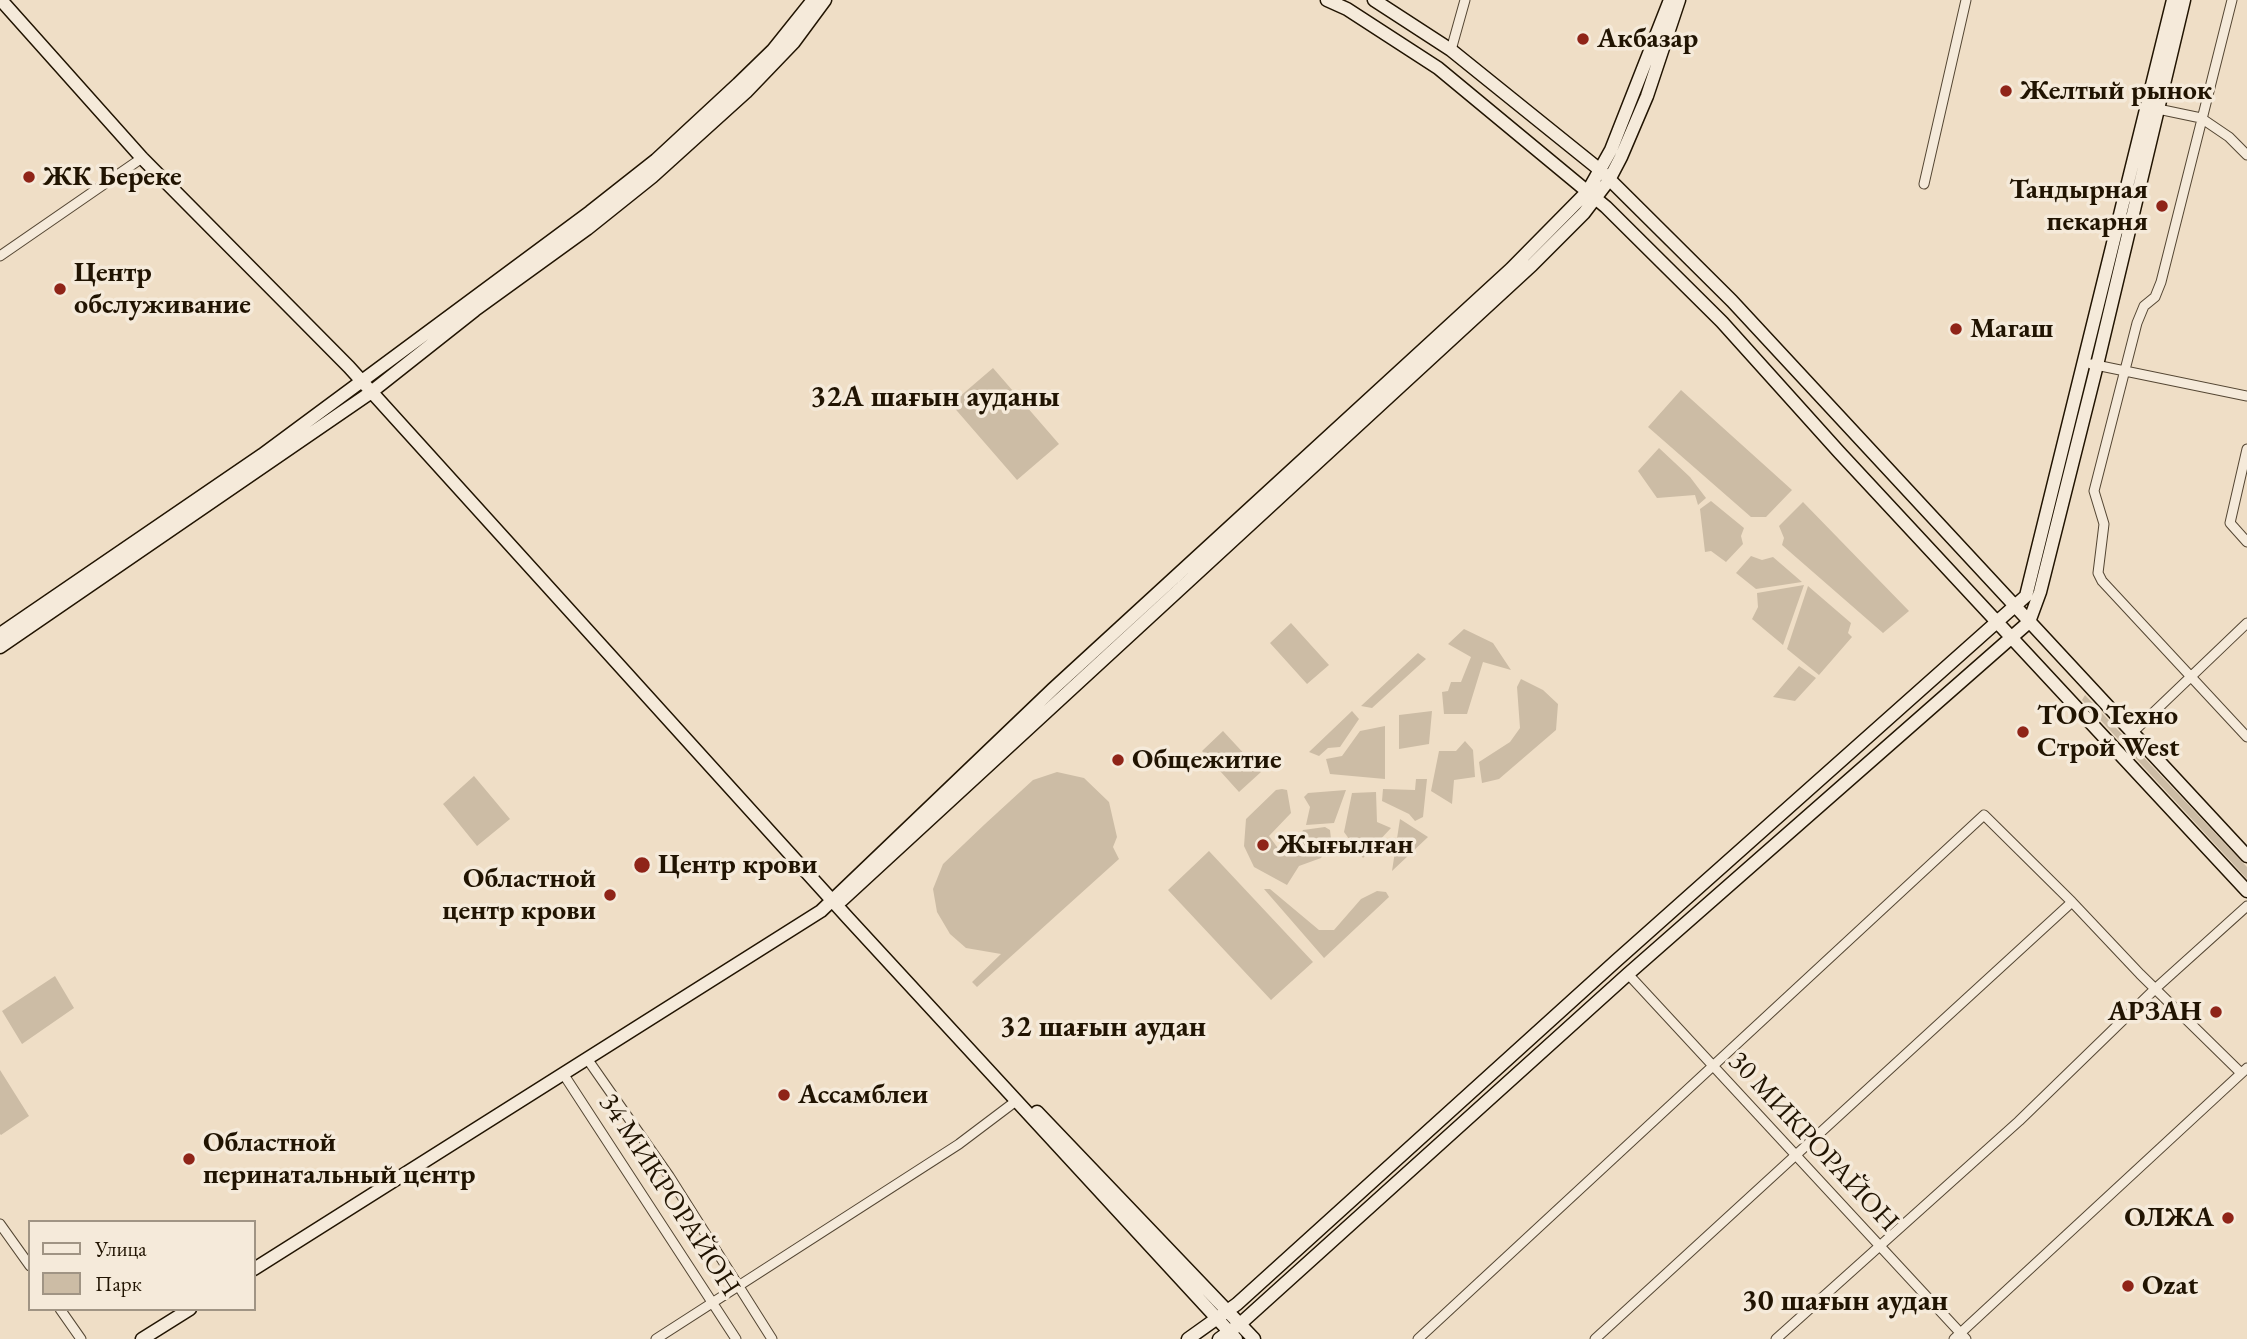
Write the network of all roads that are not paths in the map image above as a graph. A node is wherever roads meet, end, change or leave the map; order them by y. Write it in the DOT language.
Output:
graph roads {
  1 [pos="1,0"];
  2 [pos="813,0"];
  3 [pos="825,0"];
  4 [pos="1327,0"];
  5 [pos="1374,0"];
  6 [pos="1465,0"];
  7 [pos="1670,0"];
  8 [pos="1679,0"];
  9 [pos="1966,0"];
  10 [pos="2173,0"];
  11 [pos="2184,0"];
  12 [pos="2232,0"];
  13 [pos="1451,50"];
  14 [pos="1438,68"];
  15 [pos="2158,108"];
  16 [pos="2201,118"];
  17 [pos="2247,155"];
  18 [pos="142,158"];
  19 [pos="1604,175"];
  20 [pos="1924,184"];
  21 [pos="1592,195"];
  22 [pos="0,256"];
  23 [pos="2092,364"];
  24 [pos="2126,370"];
  25 [pos="369,385"];
  26 [pos="2247,396"];
  27 [pos="2247,449"];
  28 [pos="2247,542"];
  29 [pos="2017,608"];
  30 [pos="2029,622"];
  31 [pos="2000,623"];
  32 [pos="2247,623"];
  33 [pos="0,634"];
  34 [pos="2013,638"];
  35 [pos="0,647"];
  36 [pos="2190,675"];
  37 [pos="2086,683"];
  38 [pos="2070,698"];
  39 [pos="2132,733"];
  40 [pos="2247,737"];
  41 [pos="2247,856"];
  42 [pos="2247,891"];
  43 [pos="836,900"];
  44 [pos="2072,902"];
  45 [pos="2247,906"];
  46 [pos="1628,974"];
  47 [pos="2156,988"];
  48 [pos="588,1060"];
  49 [pos="1712,1067"];
  50 [pos="2244,1071"];
  51 [pos="564,1075"];
  52 [pos="1016,1101"];
  53 [pos="1795,1154"];
  54 [pos="0,1224"];
  55 [pos="1879,1245"];
  56 [pos="28,1263"];
  57 [pos="256,1268"];
  58 [pos="737,1286"];
  59 [pos="712,1302"];
  60 [pos="61,1311"];
  61 [pos="187,1311"];
  62 [pos="1223,1316"];
  63 [pos="1231,1334"];
  64 [pos="1960,1337"];
  65 [pos="81,1339"];
  66 [pos="142,1339"];
  67 [pos="656,1339"];
  68 [pos="736,1339"];
  69 [pos="772,1339"];
  70 [pos="1188,1339"];
  71 [pos="1254,1339"];
  72 [pos="1418,1339"];
  73 [pos="1595,1339"];
  74 [pos="1776,1339"];
  1 -- 18 [label="main road"];
  2 -- 25 [label="main road"];
  3 -- 25 [label="main road"];
  4 -- 14 [label="main road"];
  5 -- 13 [label="main road"];
  6 -- 13 [label="street"];
  7 -- 19 [label="main road"];
  8 -- 19 [label="main road"];
  9 -- 20 [label="street"];
  10 -- 23 [label="main road"];
  11 -- 15 [label="main road"];
  12 -- 16 [label="street"];
  13 -- 14 [label="main road"];
  13 -- 19 [label="main road"];
  14 -- 21 [label="main road"];
  15 -- 16 [label="street"];
  15 -- 23 [label="main road"];
  16 -- 17 [label="street"];
  16 -- 24 [label="street"];
  18 -- 22 [label="street"];
  18 -- 25 [label="main road"];
  19 -- 21 [label="main road"];
  19 -- 29 [label="main road"];
  21 -- 31 [label="main road"];
  21 -- 43 [label="main road"];
  23 -- 24 [label="street"];
  23 -- 29 [label="main road"];
  23 -- 30 [label="main road"];
  24 -- 26 [label="street"];
  24 -- 36 [label="street"];
  25 -- 33 [label="main road"];
  25 -- 35 [label="main road"];
  25 -- 43 [label="main road"];
  27 -- 28 [label="street"];
  29 -- 30 [label="main road"];
  29 -- 31 [label="main road"];
  30 -- 34 [label="main road"];
  30 -- 37 [label="main road"];
  31 -- 34 [label="main road"];
  31 -- 62 [label="main road"];
  32 -- 36 [label="street"];
  34 -- 38 [label="main road"];
  34 -- 46 [label="main road"];
  36 -- 39 [label="street"];
  36 -- 40 [label="street"];
  37 -- 38 [label="main road"];
  37 -- 39 [label="main road"];
  38 -- 42 [label="main road"];
  39 -- 41 [label="main road"];
  43 -- 48 [label="main road"];
  43 -- 52 [label="main road"];
  43 -- 62 [label="main road"];
  44 -- 47 [label="street"];
  44 -- 49 [label="street"];
  44 -- 53 [label="street"];
  45 -- 47 [label="street"];
  46 -- 49 [label="street, 30 МИКРОРАЙОН"];
  46 -- 63 [label="main road"];
  47 -- 50 [label="street"];
  47 -- 55 [label="street"];
  48 -- 51 [label="main road"];
  48 -- 58 [label="street"];
  49 -- 53 [label="street, 30 МИКРОРАЙОН"];
  49 -- 72 [label="street"];
  50 -- 64 [label="street"];
  51 -- 57 [label="main road"];
  51 -- 59 [label="street, 34 МИКРОРАЙОН"];
  52 -- 58 [label="street"];
  52 -- 62 [label="main road"];
  53 -- 55 [label="street, 30 МИКРОРАЙОН"];
  53 -- 73 [label="street"];
  54 -- 56 [label="street"];
  55 -- 64 [label="street, 30 МИКРОРАЙОН"];
  55 -- 74 [label="street"];
  58 -- 59 [label="street"];
  58 -- 69 [label="street"];
  59 -- 67 [label="street"];
  59 -- 68 [label="street, 34 МИКРОРАЙОН"];
  60 -- 65 [label="street"];
  61 -- 66 [label="main road"];
  62 -- 63 [label="main road"];
  62 -- 70 [label="main road"];
  63 -- 71 [label="main road"];
}
